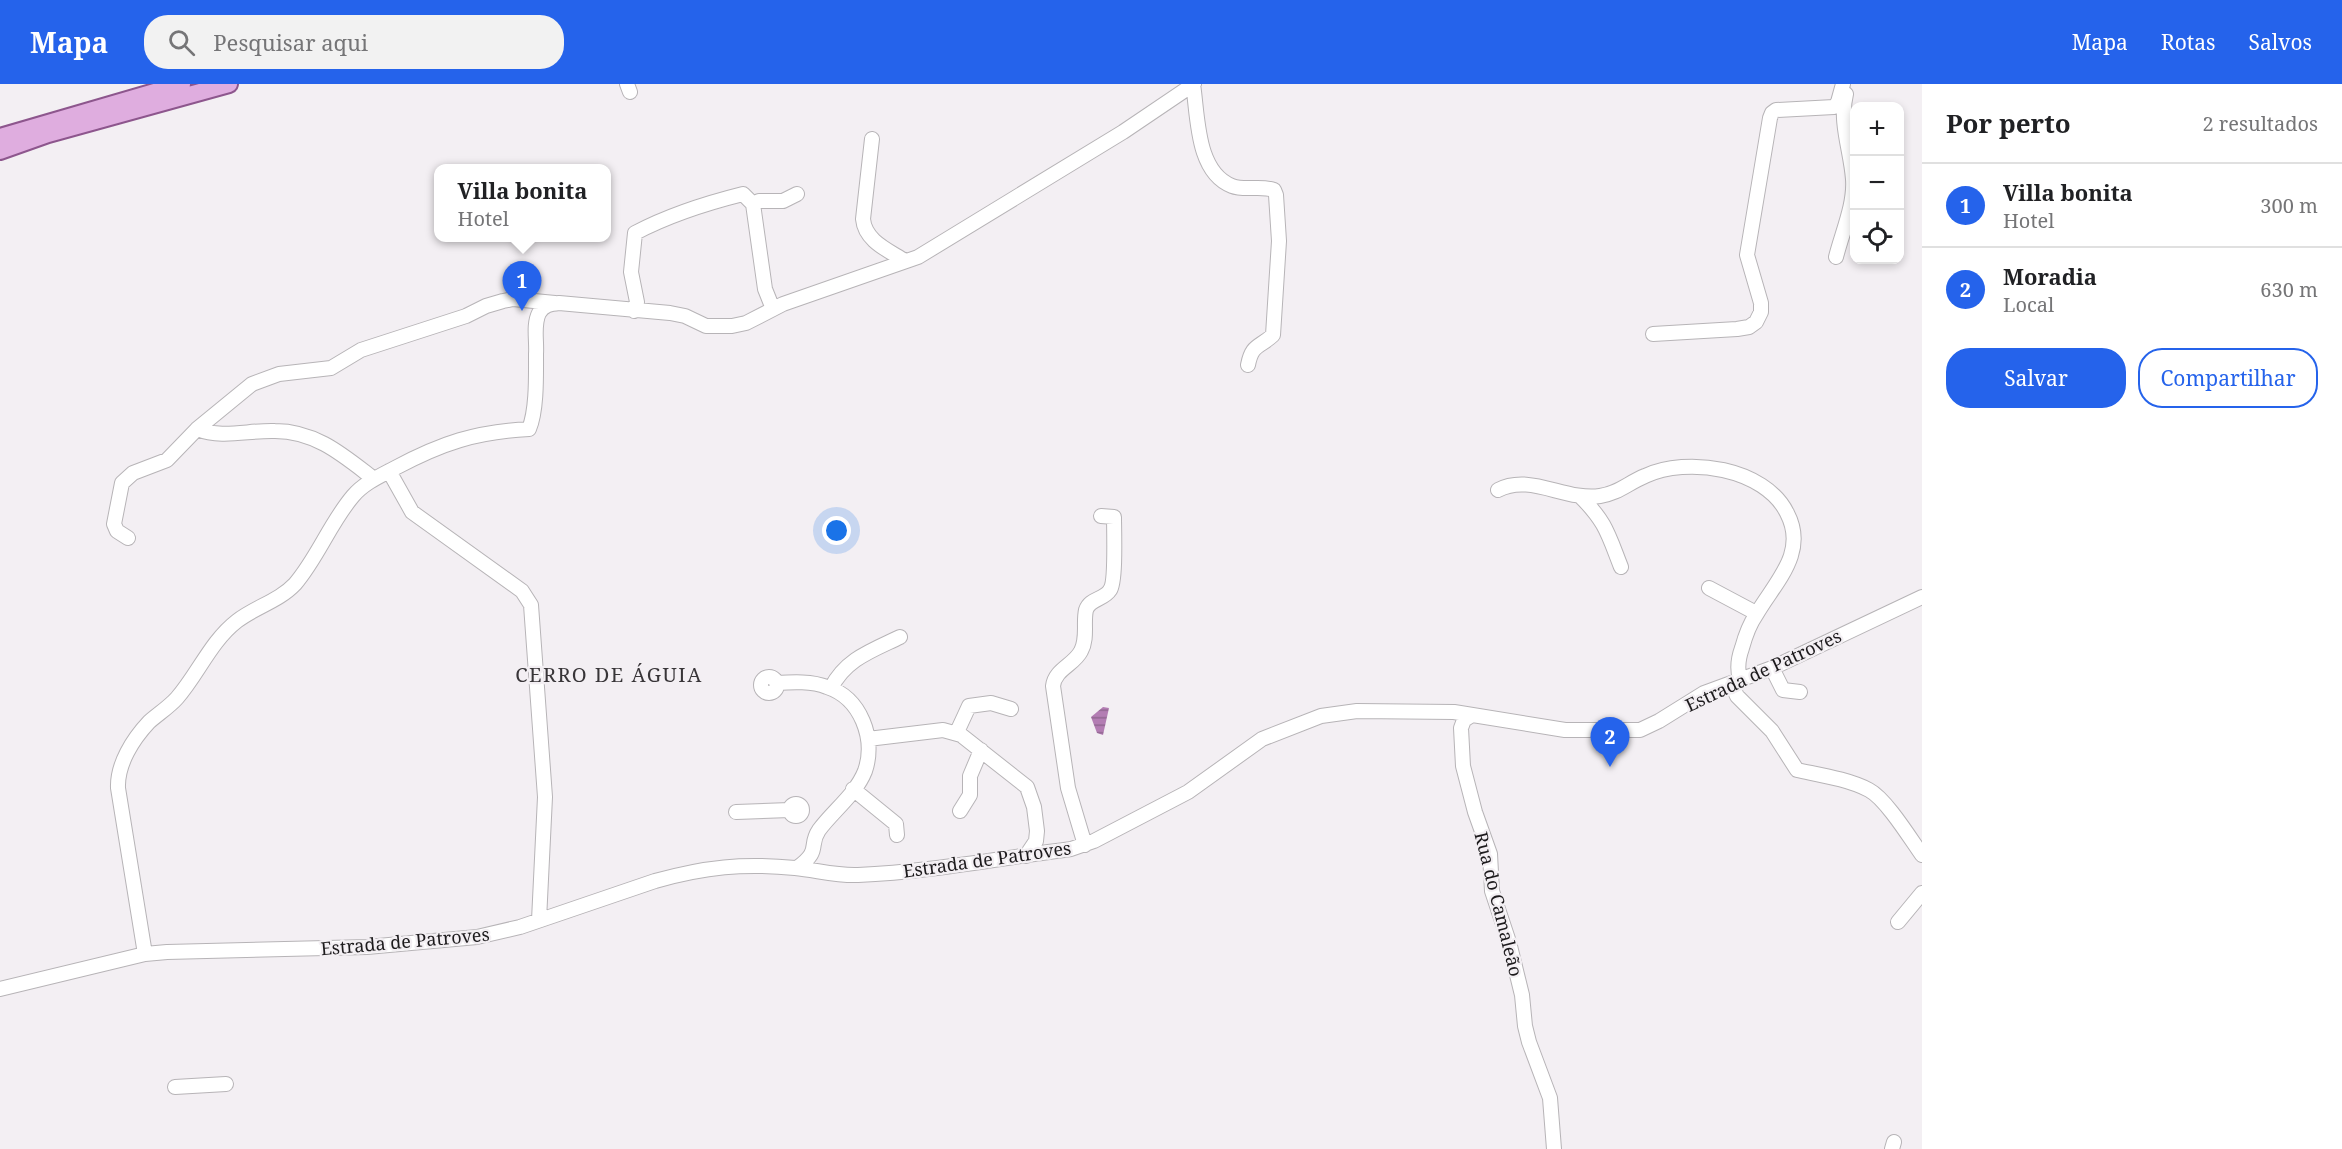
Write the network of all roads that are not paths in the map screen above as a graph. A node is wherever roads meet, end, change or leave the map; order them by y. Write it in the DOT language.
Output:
graph roads {
  1 [pos="182,84"];
  2 [pos="229,84"];
  3 [pos="1194,84"];
  4 [pos="1843,84"];
  5 [pos="1849,84"];
  6 [pos="0,137"];
  7 [pos="872,139"];
  8 [pos="0,151"];
  9 [pos="797,194"];
  10 [pos="753,204"];
  11 [pos="1836,257"];
  12 [pos="904,261"];
  13 [pos="537,300"];
  14 [pos="557,303"];
  15 [pos="773,309"];
  16 [pos="634,311"];
  17 [pos="536,324"];
  18 [pos="1653,334"];
  19 [pos="1248,365"];
  20 [pos="197,429"];
  21 [pos="389,471"];
  22 [pos="374,479"];
  23 [pos="1498,490"];
  24 [pos="1621,490"];
  25 [pos="1580,496"];
  26 [pos="1101,516"];
  27 [pos="1605,526"];
  28 [pos="128,538"];
  29 [pos="1621,567"];
  30 [pos="1709,588"];
  31 [pos="1922,597"];
  32 [pos="1756,614"];
  33 [pos="900,637"];
  34 [pos="1772,668"];
  35 [pos="1735,681"];
  36 [pos="776,683"];
  37 [pos="831,688"];
  38 [pos="1800,692"];
  39 [pos="1011,709"];
  40 [pos="1454,712"];
  41 [pos="1472,715"];
  42 [pos="1461,728"];
  43 [pos="957,732"];
  44 [pos="868,739"];
  45 [pos="981,750"];
  46 [pos="853,789"];
  47 [pos="960,811"];
  48 [pos="736,812"];
  49 [pos="823,826"];
  50 [pos="900,827"];
  51 [pos="1037,831"];
  52 [pos="1085,845"];
  53 [pos="1055,851"];
  54 [pos="813,854"];
  55 [pos="1922,855"];
  56 [pos="1026,856"];
  57 [pos="797,868"];
  58 [pos="825,872"];
  59 [pos="1922,893"];
  60 [pos="539,920"];
  61 [pos="1898,922"];
  62 [pos="145,954"];
  63 [pos="0,989"];
  64 [pos="226,1084"];
  65 [pos="175,1087"];
  66 [pos="1554,1149"];
  1 -- 6 [label="main road"];
  2 -- 8 [label="main road"];
  3 -- 12 [label="street"];
  3 -- 19 [label="street"];
  4 -- 18 [label="street"];
  5 -- 11 [label="street"];
  7 -- 12 [label="street"];
  9 -- 10 [label="street"];
  10 -- 15 [label="street"];
  10 -- 16 [label="street"];
  12 -- 15 [label="street"];
  13 -- 14 [label="street"];
  13 -- 17 [label="street"];
  13 -- 20 [label="street"];
  14 -- 16 [label="street"];
  14 -- 17 [label="street"];
  15 -- 16 [label="street"];
  17 -- 21 [label="street"];
  20 -- 22 [label="street"];
  20 -- 28 [label="street"];
  21 -- 22 [label="street"];
  21 -- 60 [label="street"];
  22 -- 62 [label="street"];
  23 -- 25 [label="street"];
  24 -- 25 [label="street"];
  24 -- 27 [label="street"];
  24 -- 32 [label="street"];
  25 -- 27 [label="street"];
  26 -- 52 [label="street"];
  27 -- 29 [label="street"];
  30 -- 32 [label="street"];
  31 -- 34 [label="street, Estrada de Patroves"];
  32 -- 35 [label="street"];
  33 -- 37 [label="street"];
  34 -- 35 [label="street, Estrada de Patroves"];
  34 -- 38 [label="street"];
  35 -- 41 [label="street, Estrada de Patroves"];
  35 -- 55 [label="street"];
  36 -- 37 [label="street"];
  37 -- 44 [label="street"];
  39 -- 43 [label="street"];
  40 -- 41 [label="street, Estrada de Patroves"];
  40 -- 42 [label="street"];
  40 -- 52 [label="street, Estrada de Patroves"];
  41 -- 42 [label="street"];
  42 -- 66 [label="street, Rua do Camaleão"];
  43 -- 44 [label="street"];
  43 -- 45 [label="street"];
  44 -- 46 [label="street"];
  45 -- 47 [label="street"];
  45 -- 51 [label="street"];
  46 -- 49 [label="street"];
  46 -- 50 [label="street"];
  48 -- 49 [label="street"];
  49 -- 54 [label="street"];
  51 -- 53 [label="street"];
  51 -- 56 [label="street"];
  52 -- 53 [label="street, Estrada de Patroves"];
  53 -- 56 [label="street, Estrada de Patroves"];
  54 -- 57 [label="street"];
  54 -- 58 [label="street"];
  56 -- 58 [label="street, Estrada de Patroves"];
  57 -- 58 [label="street, Estrada de Patroves"];
  57 -- 60 [label="street, Estrada de Patroves"];
  59 -- 61 [label="street"];
  60 -- 62 [label="street, Estrada de Patroves"];
  62 -- 63 [label="street, Estrada de Patroves"];
  64 -- 65 [label="street"];
}
